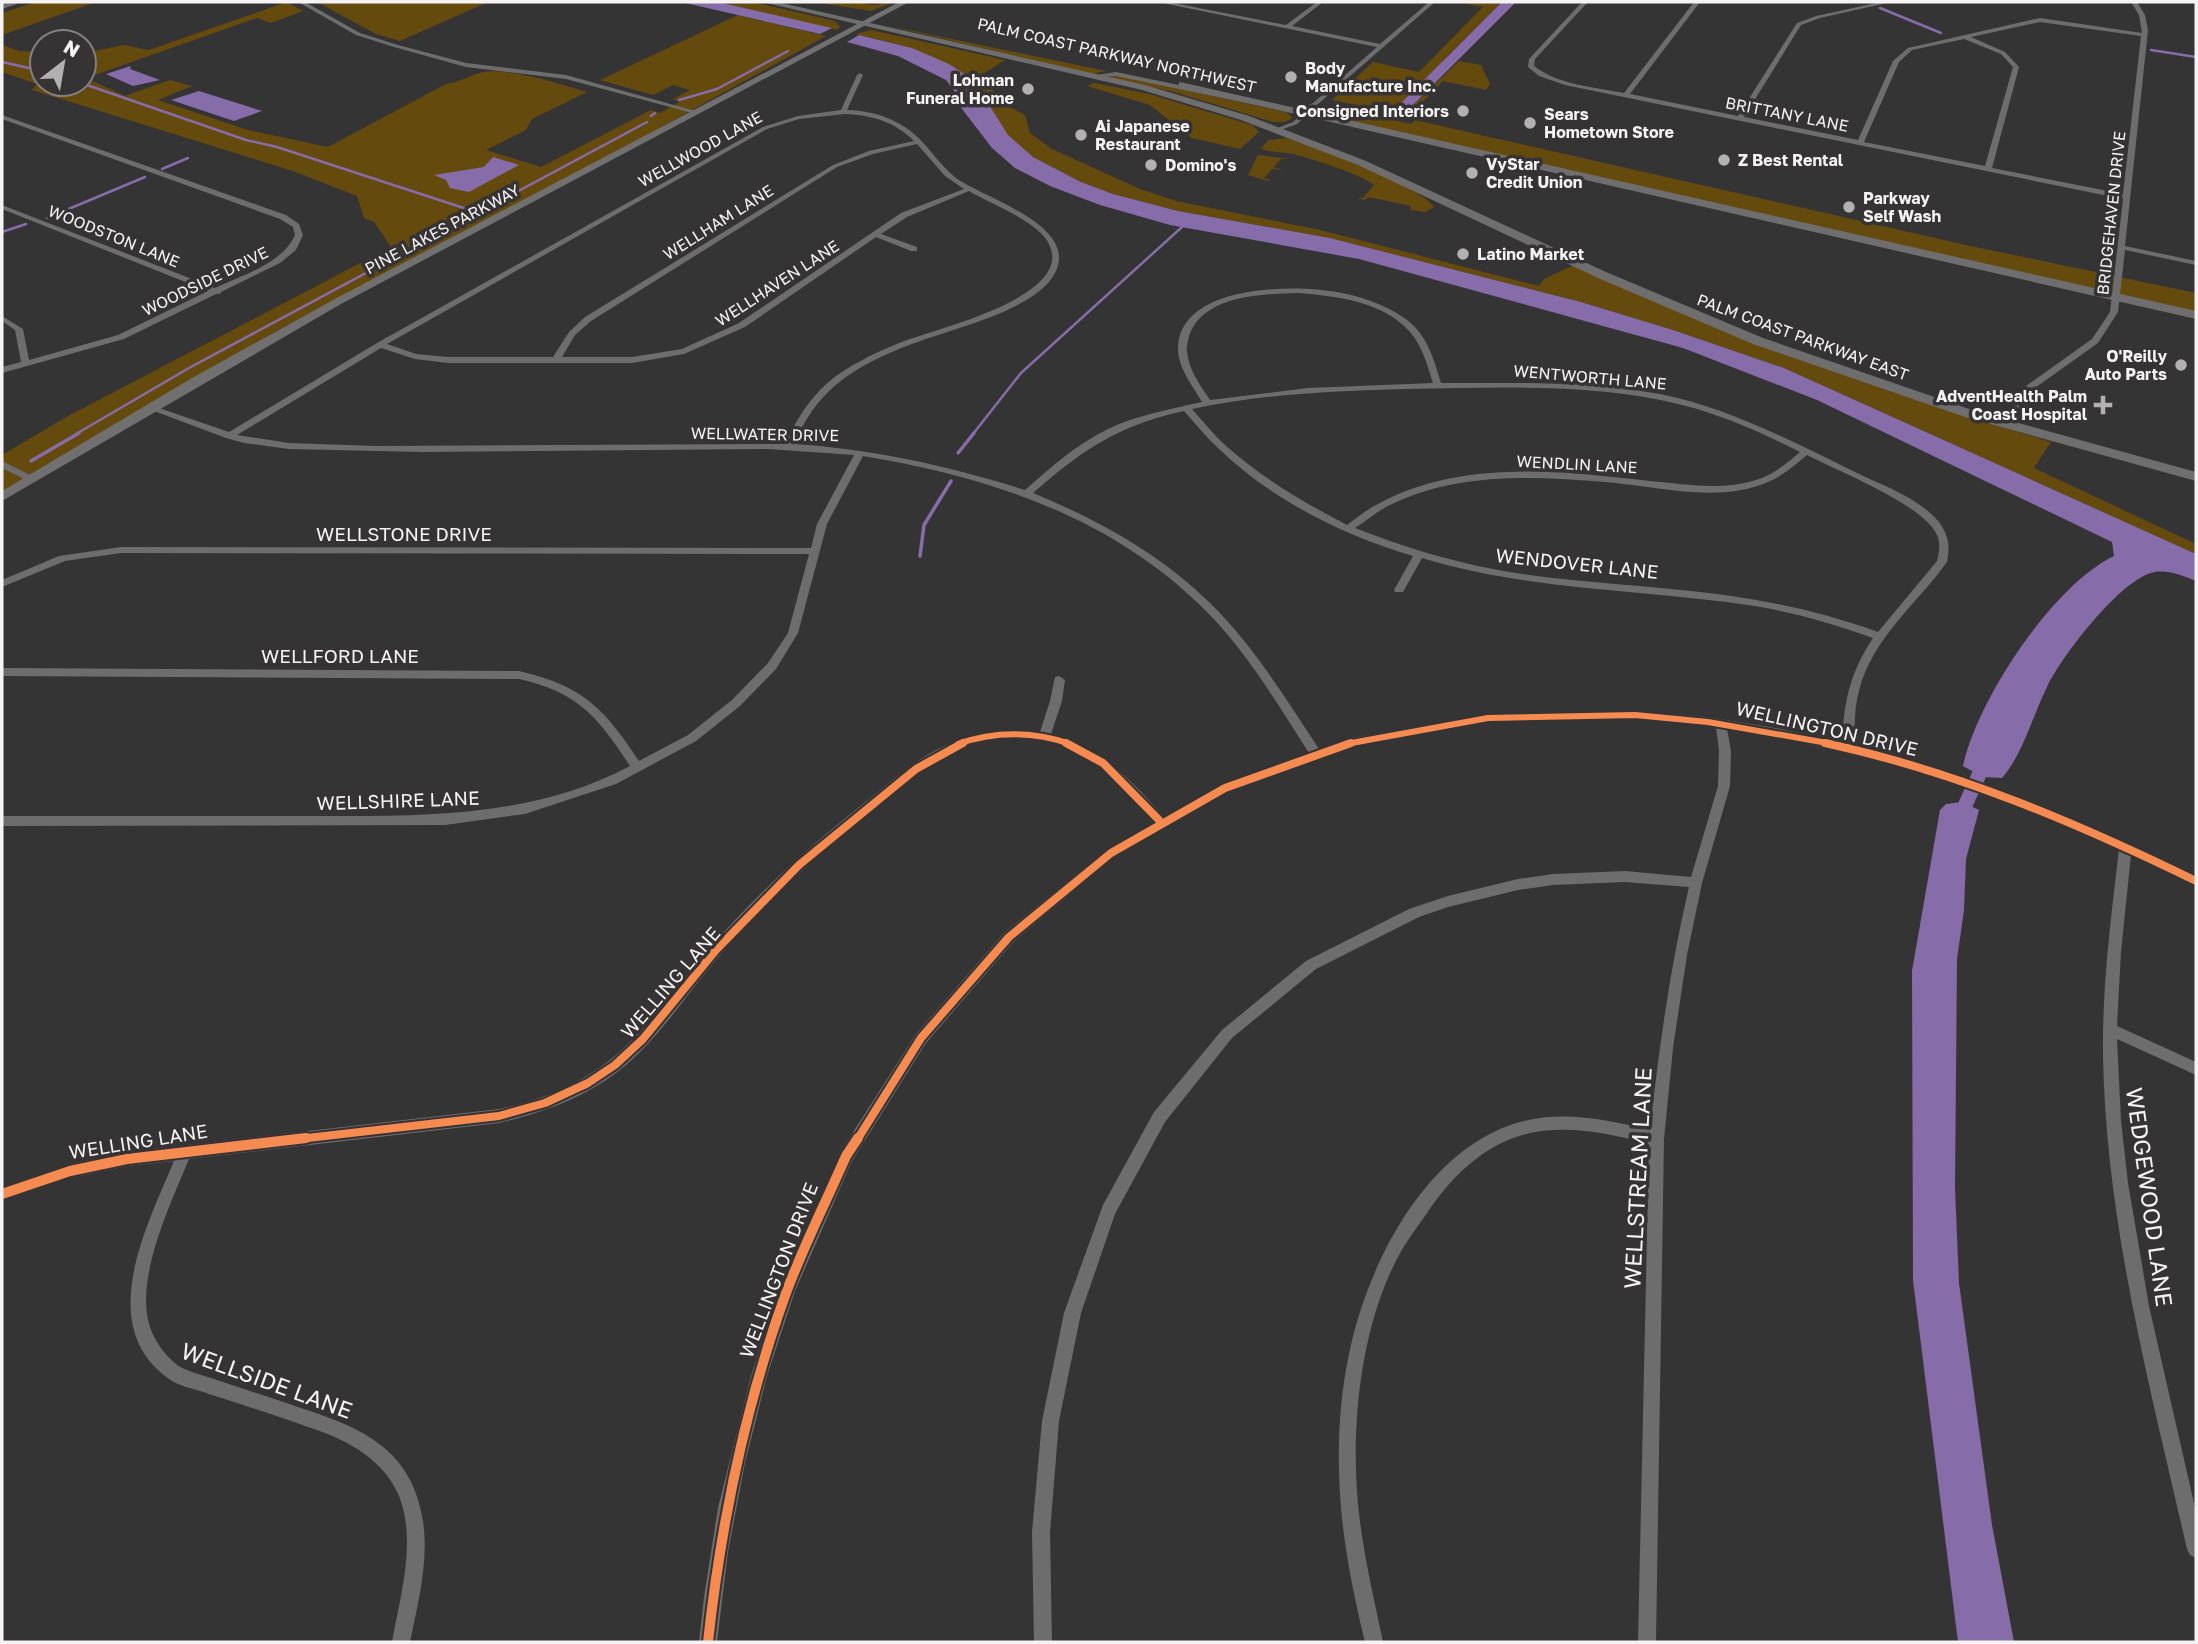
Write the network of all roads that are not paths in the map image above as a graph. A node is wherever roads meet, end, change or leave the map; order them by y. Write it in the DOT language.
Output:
graph roads {
  1 [pos="14,2"];
  2 [pos="301,2"];
  3 [pos="766,2"];
  4 [pos="807,2"];
  5 [pos="905,2"];
  6 [pos="1161,2"];
  7 [pos="1208,2"];
  8 [pos="1320,2"];
  9 [pos="1432,2"];
  10 [pos="1585,2"];
  11 [pos="1698,2"];
  12 [pos="1888,2"];
  13 [pos="2134,2"];
  14 [pos="2,6"];
  15 [pos="1197,9"];
  16 [pos="875,17"];
  17 [pos="862,24"];
  18 [pos="1287,27"];
  19 [pos="2144,35"];
  20 [pos="1963,36"];
  21 [pos="1381,46"];
  22 [pos="860,75"];
  23 [pos="1093,76"];
  24 [pos="1626,95"];
  25 [pos="1256,103"];
  26 [pos="1307,111"];
  27 [pos="843,113"];
  28 [pos="692,115"];
  29 [pos="2,117"];
  30 [pos="1740,119"];
  31 [pos="11,121"];
  32 [pos="2,124"];
  33 [pos="1278,129"];
  34 [pos="917,142"];
  35 [pos="1860,143"];
  36 [pos="1988,169"];
  37 [pos="969,189"];
  38 [pos="2126,197"];
  39 [pos="2,207"];
  40 [pos="875,234"];
  41 [pos="2120,247"];
  42 [pos="914,249"];
  43 [pos="2196,263"];
  44 [pos="216,292"];
  45 [pos="2116,297"];
  46 [pos="2196,315"];
  47 [pos="2,318"];
  48 [pos="380,345"];
  49 [pos="556,360"];
  50 [pos="25,363"];
  51 [pos="2,370"];
  52 [pos="1438,386"];
  53 [pos="1208,404"];
  54 [pos="150,408"];
  55 [pos="1185,408"];
  56 [pos="2007,425"];
  57 [pos="229,436"];
  58 [pos="788,447"];
  59 [pos="1807,452"];
  60 [pos="860,453"];
  61 [pos="2,464"];
  62 [pos="2196,477"];
  63 [pos="31,479"];
  64 [pos="1026,494"];
  65 [pos="2,497"];
  66 [pos="1349,528"];
  67 [pos="813,551"];
  68 [pos="1419,554"];
  69 [pos="2,584"];
  70 [pos="1399,590"];
  71 [pos="1881,638"];
  72 [pos="2,672"];
  73 [pos="1059,680"];
  74 [pos="1721,724"];
  75 [pos="1045,736"];
  76 [pos="1848,749"];
  77 [pos="1315,751"];
  78 [pos="638,768"];
  79 [pos="1159,820"];
  80 [pos="2,821"];
  81 [pos="2126,847"];
  82 [pos="2196,881"];
  83 [pos="1696,883"];
  84 [pos="2110,1029"];
  85 [pos="2196,1069"];
  86 [pos="1657,1139"];
  87 [pos="185,1151"];
  88 [pos="2,1194"];
  89 [pos="2196,1549"];
  90 [pos="401,1642"];
  91 [pos="708,1642"];
  92 [pos="1044,1642"];
  93 [pos="1374,1642"];
  94 [pos="1647,1642"];
  1 -- 14 [label="main road"];
  2 -- 28 [label="street"];
  3 -- 17 [label="main road, PALM COAST PARKWAY EAST"];
  4 -- 16 [label="main road, PALM COAST PARKWAY NORTHWEST"];
  5 -- 16 [label="street, PINE LAKES PARKWAY"];
  6 -- 15 [label="street"];
  7 -- 15 [label="street"];
  8 -- 18 [label="street"];
  9 -- 21 [label="street"];
  10 -- 24 [label="street, BRITTANY LANE"];
  11 -- 24 [label="street"];
  12 -- 30 [label="street"];
  13 -- 19 [label="street, BRIDGEHAVEN DRIVE"];
  15 -- 18 [label="street"];
  16 -- 17 [label="street, PINE LAKES PARKWAY"];
  16 -- 25 [label="main road, PALM COAST PARKWAY NORTHWEST"];
  17 -- 23 [label="main road, PALM COAST PARKWAY EAST"];
  17 -- 28 [label="street, PINE LAKES PARKWAY"];
  18 -- 21 [label="street"];
  19 -- 20 [label="street"];
  19 -- 38 [label="street, BRIDGEHAVEN DRIVE"];
  20 -- 35 [label="street"];
  20 -- 36 [label="street"];
  21 -- 26 [label="street"];
  22 -- 27 [label="street"];
  23 -- 25 [label="street"];
  23 -- 33 [label="main road, PALM COAST PARKWAY EAST"];
  24 -- 30 [label="street, BRITTANY LANE"];
  25 -- 26 [label="main road, PALM COAST PARKWAY NORTHWEST"];
  26 -- 33 [label="street"];
  26 -- 45 [label="main road, PALM COAST PARKWAY NORTHWEST"];
  27 -- 34 [label="street, WELLWOOD LANE"];
  27 -- 48 [label="street, WELLWOOD LANE"];
  28 -- 54 [label="street, PINE LAKES PARKWAY"];
  29 -- 31 [label="street, WOODSIDE DRIVE"];
  30 -- 35 [label="street, BRITTANY LANE"];
  31 -- 32 [label="street"];
  31 -- 44 [label="street, WOODSIDE DRIVE"];
  33 -- 56 [label="main road, PALM COAST PARKWAY EAST"];
  34 -- 37 [label="street, WELLWOOD LANE"];
  34 -- 49 [label="street, WELLHAM LANE"];
  35 -- 36 [label="street, BRITTANY LANE"];
  36 -- 38 [label="street, BRITTANY LANE"];
  37 -- 40 [label="street, WELLHAVEN LANE"];
  37 -- 58 [label="street, WELLWOOD LANE"];
  38 -- 41 [label="street, BRIDGEHAVEN DRIVE"];
  39 -- 44 [label="street, WOODSTON LANE"];
  40 -- 42 [label="street"];
  40 -- 49 [label="street, WELLHAVEN LANE"];
  41 -- 43 [label="street"];
  41 -- 45 [label="street, BRIDGEHAVEN DRIVE"];
  44 -- 50 [label="street, WOODSIDE DRIVE"];
  45 -- 46 [label="main road, PALM COAST PARKWAY NORTHWEST"];
  45 -- 56 [label="street, BRIDGEHAVEN DRIVE"];
  47 -- 50 [label="street"];
  48 -- 49 [label="street, WELLHAVEN LANE"];
  48 -- 57 [label="street, WELLWOOD LANE"];
  50 -- 51 [label="street, WOODSIDE DRIVE"];
  52 -- 53 [label="street, WENTWORTH LANE"];
  52 -- 53 [label="street"];
  52 -- 59 [label="street, WENTWORTH LANE"];
  53 -- 55 [label="street, WENTWORTH LANE"];
  54 -- 57 [label="street, WELLWATER DRIVE"];
  54 -- 63 [label="street, PINE LAKES PARKWAY"];
  55 -- 64 [label="street, WENTWORTH LANE"];
  55 -- 66 [label="street, WENDOVER LANE"];
  56 -- 62 [label="main road, PALM COAST PARKWAY EAST"];
  57 -- 58 [label="street, WELLWATER DRIVE"];
  58 -- 60 [label="street, WELLWATER DRIVE"];
  59 -- 66 [label="street, WENDLIN LANE"];
  59 -- 71 [label="street, WENTWORTH LANE"];
  60 -- 64 [label="street, WELLWATER DRIVE"];
  60 -- 67 [label="street, WELLSHIRE LANE"];
  61 -- 63 [label="street"];
  63 -- 65 [label="street, PINE LAKES PARKWAY"];
  64 -- 77 [label="street, WELLWATER DRIVE"];
  66 -- 68 [label="street, WENDOVER LANE"];
  67 -- 69 [label="street, WELLSTONE DRIVE"];
  67 -- 78 [label="street, WELLSHIRE LANE"];
  68 -- 70 [label="street"];
  68 -- 71 [label="street, WENDOVER LANE"];
  71 -- 76 [label="street, WENTWORTH LANE"];
  72 -- 78 [label="street, WELLFORD LANE"];
  73 -- 75 [label="street"];
  74 -- 76 [label="street, WELLINGTON DRIVE"];
  74 -- 77 [label="street, WELLINGTON DRIVE"];
  74 -- 83 [label="street, WELLSTREAM LANE"];
  75 -- 79 [label="street, WELLING LANE"];
  75 -- 87 [label="street, WELLING LANE"];
  76 -- 81 [label="street, WELLINGTON DRIVE"];
  77 -- 79 [label="street, WELLINGTON DRIVE"];
  78 -- 80 [label="street, WELLSHIRE LANE"];
  79 -- 91 [label="street, WELLINGTON DRIVE"];
  81 -- 82 [label="street, WELLINGTON DRIVE"];
  81 -- 84 [label="street, WEDGEWOOD LANE"];
  83 -- 86 [label="street, WELLSTREAM LANE"];
  83 -- 92 [label="street"];
  84 -- 85 [label="street"];
  84 -- 89 [label="street, WEDGEWOOD LANE"];
  86 -- 93 [label="street"];
  86 -- 94 [label="street, WELLSTREAM LANE"];
  87 -- 88 [label="street, WELLING LANE"];
  87 -- 90 [label="street, WELLSIDE LANE"];
}
